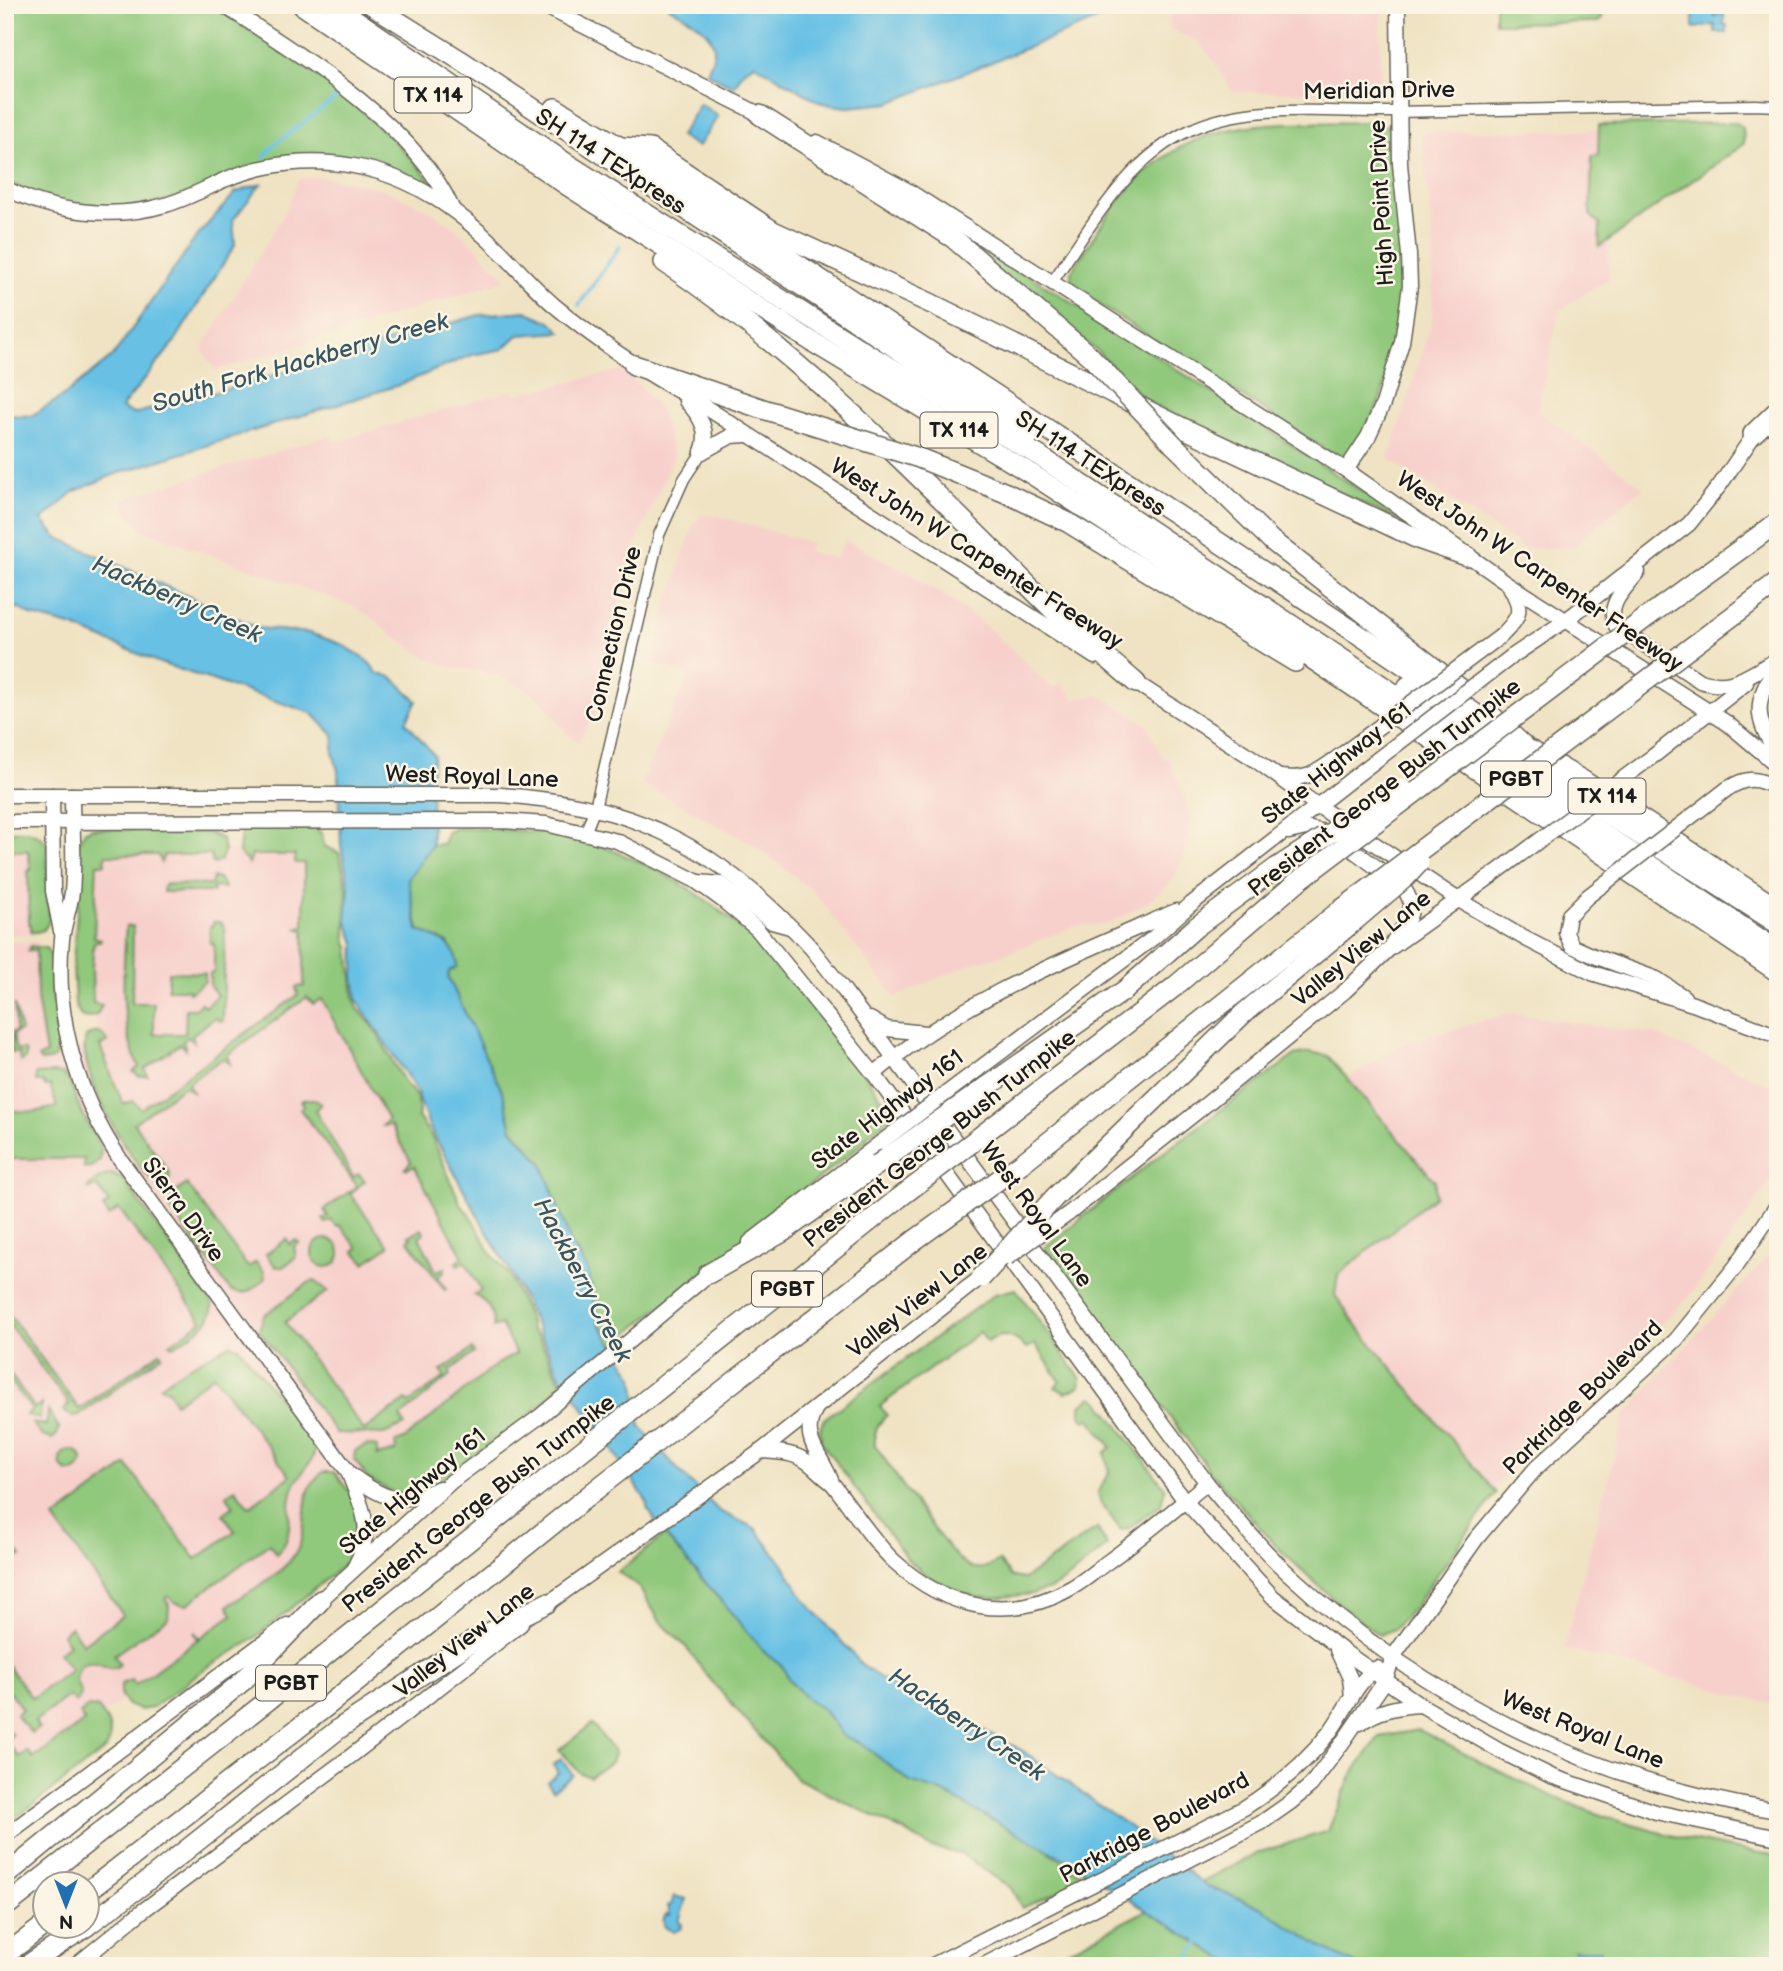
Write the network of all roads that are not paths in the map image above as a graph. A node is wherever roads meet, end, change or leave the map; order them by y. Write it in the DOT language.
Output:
graph roads {
  1 [pos="223,5"];
  2 [pos="302,5"];
  3 [pos="334,5"];
  4 [pos="372,5"];
  5 [pos="392,5"];
  6 [pos="542,5"];
  7 [pos="556,5"];
  8 [pos="1398,5"];
  9 [pos="572,19"];
  10 [pos="1778,106"];
  11 [pos="1399,112"];
  12 [pos="760,115"];
  13 [pos="620,147"];
  14 [pos="565,184"];
  15 [pos="5,188"];
  16 [pos="453,209"];
  17 [pos="1053,281"];
  18 [pos="634,365"];
  19 [pos="672,388"];
  20 [pos="1778,402"];
  21 [pos="1778,410"];
  22 [pos="1754,434"];
  23 [pos="746,435"];
  24 [pos="702,452"];
  25 [pos="1346,470"];
  26 [pos="1778,522"];
  27 [pos="1467,556"];
  28 [pos="1647,559"];
  29 [pos="1778,582"];
  30 [pos="1509,584"];
  31 [pos="1565,621"];
  32 [pos="1775,661"];
  33 [pos="1136,683"];
  34 [pos="1374,699"];
  35 [pos="1710,712"];
  36 [pos="1526,748"];
  37 [pos="1466,755"];
  38 [pos="1778,757"];
  39 [pos="1778,766"];
  40 [pos="1279,777"];
  41 [pos="1778,788"];
  42 [pos="5,795"];
  43 [pos="52,795"];
  44 [pos="72,795"];
  45 [pos="1318,806"];
  46 [pos="595,808"];
  47 [pos="5,822"];
  48 [pos="52,822"];
  49 [pos="72,822"];
  50 [pos="585,833"];
  51 [pos="1277,837"];
  52 [pos="696,881"];
  53 [pos="1457,899"];
  54 [pos="1190,905"];
  55 [pos="1778,909"];
  56 [pos="1347,916"];
  57 [pos="1778,924"];
  58 [pos="792,927"];
  59 [pos="62,940"];
  60 [pos="1389,949"];
  61 [pos="1778,951"];
  62 [pos="1778,972"];
  63 [pos="1693,1004"];
  64 [pos="861,1013"];
  65 [pos="925,1033"];
  66 [pos="1778,1036"];
  67 [pos="893,1057"];
  68 [pos="874,1074"];
  69 [pos="1778,1204"];
  70 [pos="708,1275"];
  71 [pos="974,1283"];
  72 [pos="815,1410"];
  73 [pos="761,1451"];
  74 [pos="349,1473"];
  75 [pos="453,1481"];
  76 [pos="832,1483"];
  77 [pos="1207,1483"];
  78 [pos="1185,1501"];
  79 [pos="343,1581"];
  80 [pos="321,1600"];
  81 [pos="547,1603"];
  82 [pos="1330,1641"];
  83 [pos="1393,1657"];
  84 [pos="1372,1671"];
  85 [pos="1385,1681"];
  86 [pos="1352,1697"];
  87 [pos="1421,1705"];
  88 [pos="1353,1727"];
  89 [pos="1776,1811"];
  90 [pos="5,1836"];
  91 [pos="1773,1837"];
  92 [pos="5,1876"];
  93 [pos="102,1880"];
  94 [pos="5,1907"];
  95 [pos="102,1914"];
  96 [pos="32,1935"];
  97 [pos="65,1940"];
  98 [pos="5,1955"];
  99 [pos="26,1966"];
  100 [pos="75,1966"];
  101 [pos="931,1966"];
  102 [pos="982,1966"];
  1 -- 16 [label="main road, West John W Carpenter Freeway"];
  2 -- 14 [label="highway, TX 114"];
  3 -- 61 [label="highway, SH 114 TEXpress"];
  4 -- 57 [label="highway, SH 114 TEXpress"];
  5 -- 13 [label="highway, TX 114"];
  6 -- 9 [label="main road, West John W Carpenter Freeway"];
  7 -- 9 [label="main road"];
  8 -- 11 [label="main road, High Point Drive"];
  9 -- 12 [label="main road, West John W Carpenter Freeway"];
  10 -- 11 [label="street, Meridian Drive"];
  11 -- 17 [label="street, Meridian Drive"];
  11 -- 25 [label="main road, High Point Drive"];
  12 -- 17 [label="main road, West John W Carpenter Freeway"];
  12 -- 36 [label="highway, bridge"];
  13 -- 27 [label="highway"];
  13 -- 36 [label="highway, TX 114"];
  14 -- 33 [label="highway"];
  14 -- 34 [label="highway, TX 114"];
  15 -- 16 [label="main road"];
  16 -- 18 [label="main road, West John W Carpenter Freeway"];
  17 -- 25 [label="main road, West John W Carpenter Freeway"];
  18 -- 19 [label="main road, West John W Carpenter Freeway"];
  18 -- 34 [label="highway, bridge"];
  19 -- 23 [label="main road, West John W Carpenter Freeway"];
  19 -- 24 [label="main road"];
  20 -- 22 [label="main road, State Highway 161"];
  21 -- 22 [label="highway"];
  22 -- 28 [label="main road, State Highway 161"];
  23 -- 24 [label="main road"];
  23 -- 33 [label="main road, West John W Carpenter Freeway"];
  24 -- 46 [label="street, Connection Drive"];
  25 -- 27 [label="main road, West John W Carpenter Freeway"];
  26 -- 37 [label="highway, President George Bush Turnpike / PGBT, bridge"];
  27 -- 30 [label="main road, West John W Carpenter Freeway"];
  28 -- 31 [label="main road, State Highway 161"];
  28 -- 32 [label="main road"];
  29 -- 56 [label="highway, PGBT, bridge"];
  30 -- 31 [label="main road, West John W Carpenter Freeway"];
  30 -- 40 [label="main road, bridge"];
  31 -- 35 [label="main road, West John W Carpenter Freeway"];
  31 -- 45 [label="main road, State Highway 161, bridge"];
  32 -- 35 [label="main road, Valley View Lane"];
  32 -- 38 [label="main road"];
  33 -- 40 [label="main road, West John W Carpenter Freeway"];
  34 -- 62 [label="highway, TX 114"];
  35 -- 39 [label="main road, West John W Carpenter Freeway"];
  35 -- 53 [label="main road, Valley View Lane, bridge"];
  36 -- 55 [label="highway, TX 114"];
  37 -- 70 [label="highway, bridge"];
  37 -- 94 [label="highway, President George Bush Turnpike / PGBT, bridge"];
  40 -- 45 [label="main road, West John W Carpenter Freeway"];
  41 -- 63 [label="main road, bridge"];
  42 -- 43 [label="main road, West Royal Lane"];
  43 -- 44 [label="main road, West Royal Lane"];
  43 -- 48 [label="main road, Sierra Drive"];
  44 -- 46 [label="main road, West Royal Lane"];
  44 -- 49 [label="main road, Sierra Drive"];
  45 -- 51 [label="main road, State Highway 161"];
  45 -- 53 [label="main road, West John W Carpenter Freeway"];
  46 -- 50 [label="street, Connection Drive"];
  46 -- 58 [label="main road, West Royal Lane"];
  47 -- 48 [label="main road, West Royal Lane"];
  48 -- 49 [label="main road, West Royal Lane"];
  48 -- 59 [label="main road, Sierra Drive"];
  49 -- 50 [label="main road, West Royal Lane"];
  49 -- 59 [label="main road, Sierra Drive"];
  50 -- 52 [label="main road, West Royal Lane"];
  51 -- 54 [label="main road, State Highway 161"];
  51 -- 60 [label="main road"];
  52 -- 58 [label="main road"];
  52 -- 68 [label="main road, West Royal Lane"];
  53 -- 60 [label="main road, Valley View Lane"];
  53 -- 63 [label="main road, West John W Carpenter Freeway"];
  54 -- 65 [label="main road"];
  54 -- 70 [label="main road, State Highway 161, bridge"];
  56 -- 71 [label="highway, bridge"];
  56 -- 93 [label="highway, PGBT, bridge"];
  58 -- 64 [label="main road, West Royal Lane"];
  59 -- 74 [label="main road, Sierra Drive"];
  60 -- 71 [label="main road, Valley View Lane, bridge"];
  63 -- 66 [label="main road, West John W Carpenter Freeway"];
  64 -- 65 [label="main road"];
  64 -- 67 [label="main road, West Royal Lane"];
  65 -- 67 [label="main road"];
  67 -- 68 [label="main road"];
  67 -- 77 [label="main road, West Royal Lane"];
  68 -- 78 [label="main road, West Royal Lane"];
  69 -- 83 [label="main road, Parkridge Boulevard"];
  70 -- 75 [label="main road, State Highway 161"];
  71 -- 72 [label="main road, Valley View Lane"];
  72 -- 73 [label="main road, Valley View Lane"];
  72 -- 76 [label="main road"];
  73 -- 76 [label="main road"];
  73 -- 81 [label="main road, Valley View Lane"];
  74 -- 75 [label="main road"];
  74 -- 79 [label="main road"];
  75 -- 79 [label="main road, State Highway 161"];
  76 -- 78 [label="main road"];
  77 -- 78 [label="main road"];
  77 -- 83 [label="main road, West Royal Lane"];
  78 -- 82 [label="main road, West Royal Lane"];
  79 -- 80 [label="main road, State Highway 161"];
  80 -- 90 [label="main road, State Highway 161"];
  80 -- 92 [label="highway"];
  81 -- 95 [label="highway"];
  81 -- 100 [label="main road, Valley View Lane"];
  82 -- 84 [label="main road, West Royal Lane"];
  82 -- 86 [label="main road"];
  83 -- 84 [label="main road, Parkridge Boulevard"];
  83 -- 85 [label="main road, Parkridge Boulevard"];
  83 -- 89 [label="main road, West Royal Lane"];
  84 -- 85 [label="main road, West Royal Lane"];
  84 -- 86 [label="main road, Parkridge Boulevard"];
  85 -- 87 [label="main road, West Royal Lane"];
  85 -- 88 [label="main road, Parkridge Boulevard"];
  86 -- 101 [label="main road, Parkridge Boulevard"];
  87 -- 88 [label="main road"];
  87 -- 91 [label="main road, West Royal Lane"];
  88 -- 102 [label="main road, Parkridge Boulevard"];
  89 -- 91 [label="main road"];
  96 -- 98 [label="highway"];
  97 -- 99 [label="highway"];
}
